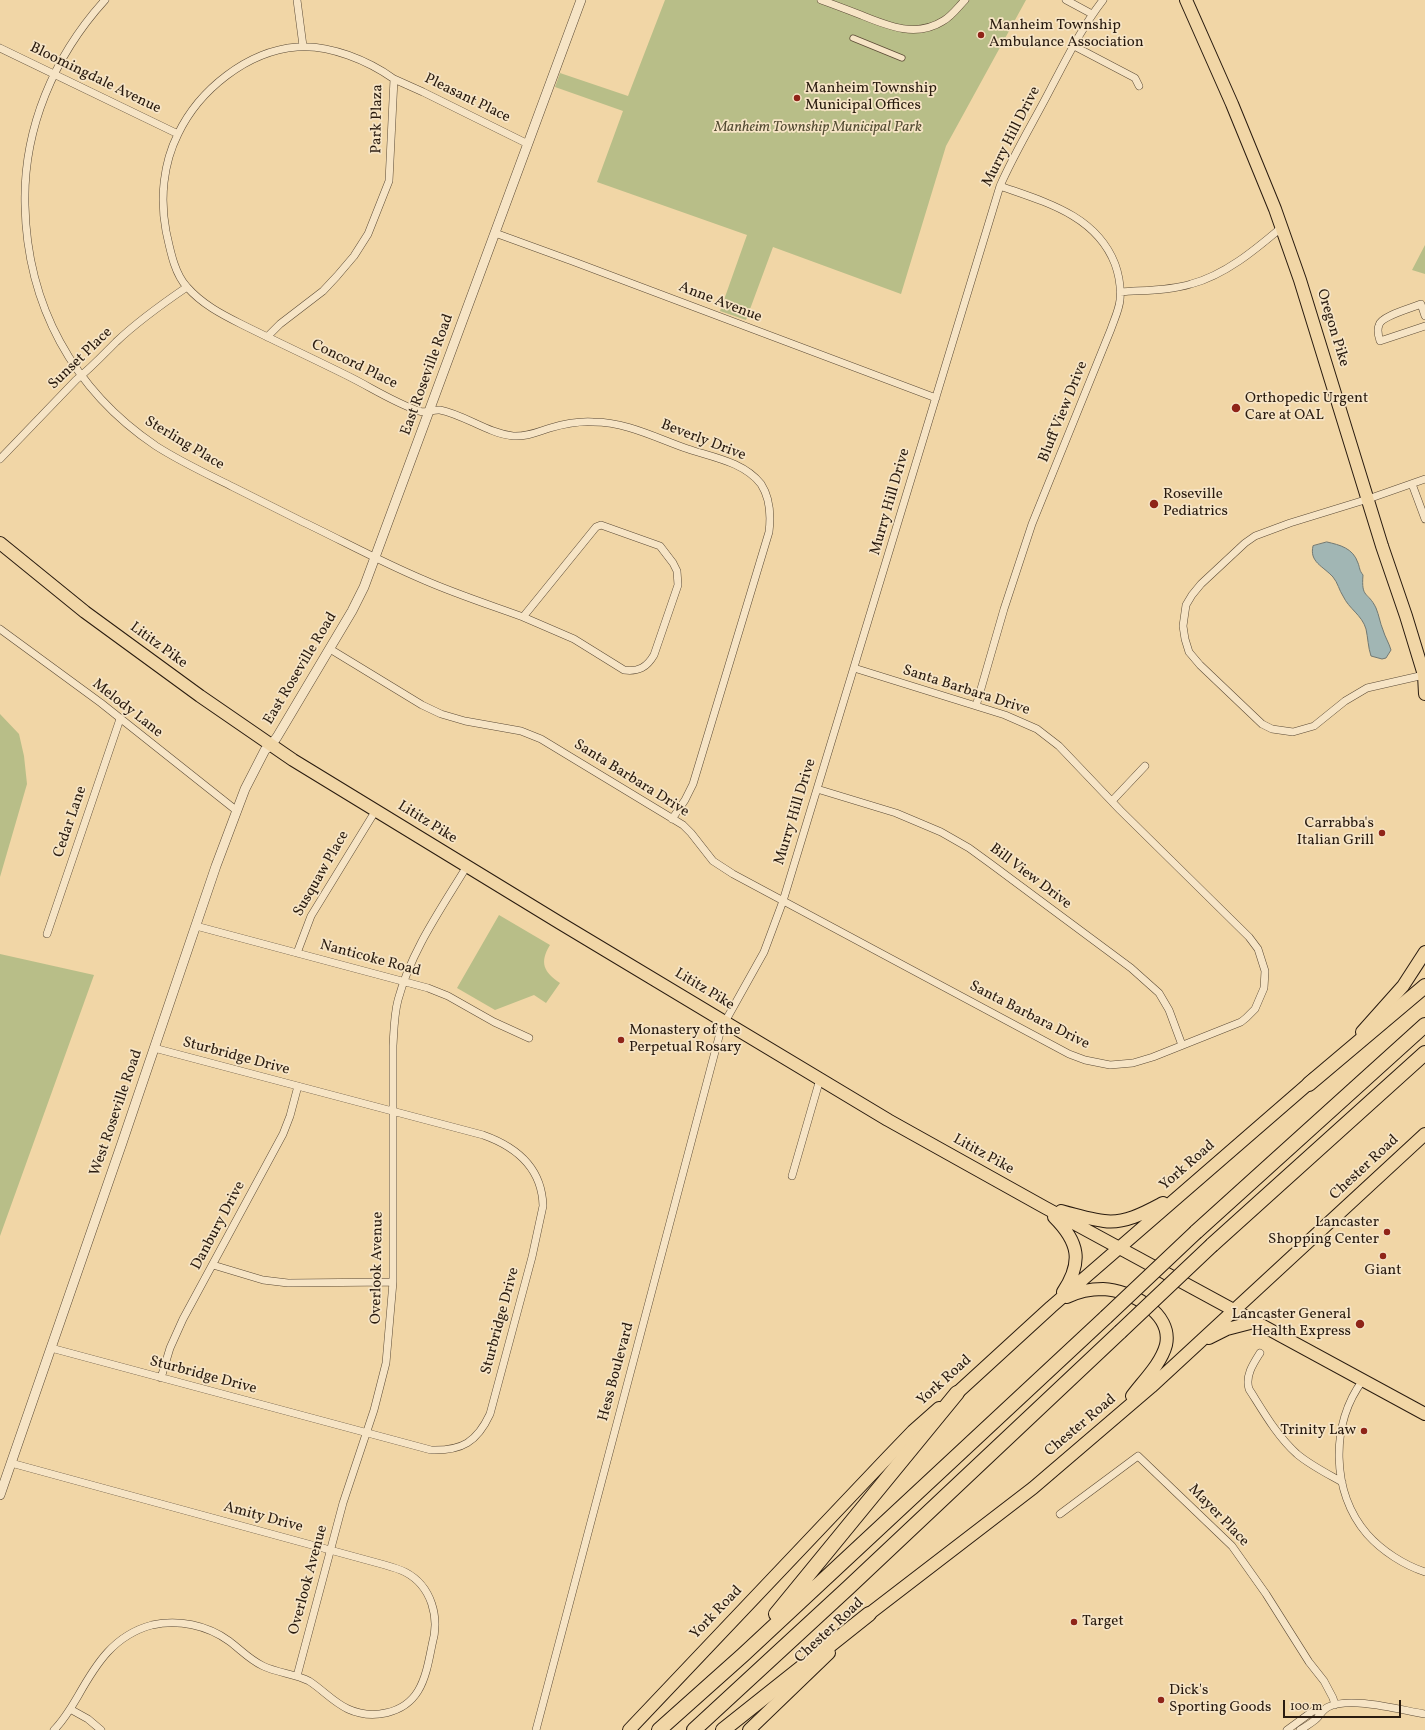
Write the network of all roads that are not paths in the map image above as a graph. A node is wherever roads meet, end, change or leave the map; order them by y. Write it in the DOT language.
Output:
graph roads {
  1 [pos="105,0"];
  2 [pos="297,0"];
  3 [pos="821,0"];
  4 [pos="965,0"];
  5 [pos="1066,0"];
  6 [pos="1103,0"];
  7 [pos="1186,0"];
  8 [pos="578,1"];
  9 [pos="1092,14"];
  10 [pos="853,38"];
  11 [pos="303,46"];
  12 [pos="1074,46"];
  13 [pos="0,48"];
  14 [pos="902,58"];
  15 [pos="54,74"];
  16 [pos="394,79"];
  17 [pos="1139,86"];
  18 [pos="178,134"];
  19 [pos="528,144"];
  20 [pos="1000,186"];
  21 [pos="1282,227"];
  22 [pos="495,233"];
  23 [pos="187,287"];
  24 [pos="1120,292"];
  25 [pos="1423,304"];
  26 [pos="1425,316"];
  27 [pos="1425,326"];
  28 [pos="267,337"];
  29 [pos="81,376"];
  30 [pos="936,398"];
  31 [pos="429,411"];
  32 [pos="0,459"];
  33 [pos="1425,479"];
  34 [pos="1412,484"];
  35 [pos="1368,499"];
  36 [pos="1425,519"];
  37 [pos="0,543"];
  38 [pos="375,558"];
  39 [pos="523,617"];
  40 [pos="0,629"];
  41 [pos="330,648"];
  42 [pos="854,668"];
  43 [pos="1425,675"];
  44 [pos="1425,694"];
  45 [pos="976,706"];
  46 [pos="120,719"];
  47 [pos="271,745"];
  48 [pos="1145,766"];
  49 [pos="817,789"];
  50 [pos="1112,801"];
  51 [pos="376,810"];
  52 [pos="237,811"];
  53 [pos="672,819"];
  54 [pos="467,866"];
  55 [pos="783,901"];
  56 [pos="196,926"];
  57 [pos="47,934"];
  58 [pos="1425,952"];
  59 [pos="297,953"];
  60 [pos="404,981"];
  61 [pos="1425,986"];
  62 [pos="725,1021"];
  63 [pos="1425,1025"];
  64 [pos="529,1038"];
  65 [pos="1182,1045"];
  66 [pos="154,1048"];
  67 [pos="1425,1053"];
  68 [pos="820,1079"];
  69 [pos="1309,1084"];
  70 [pos="298,1086"];
  71 [pos="393,1111"];
  72 [pos="1425,1134"];
  73 [pos="792,1176"];
  74 [pos="1187,1188"];
  75 [pos="1044,1207"];
  76 [pos="1120,1248"];
  77 [pos="213,1265"];
  78 [pos="393,1282"];
  79 [pos="1051,1307"];
  80 [pos="1235,1310"];
  81 [pos="1254,1322"];
  82 [pos="1199,1343"];
  83 [pos="51,1348"];
  84 [pos="1260,1353"];
  85 [pos="161,1378"];
  86 [pos="1362,1380"];
  87 [pos="957,1393"];
  88 [pos="1425,1414"];
  89 [pos="1117,1416"];
  90 [pos="366,1434"];
  91 [pos="11,1463"];
  92 [pos="1342,1482"];
  93 [pos="0,1495"];
  94 [pos="1060,1514"];
  95 [pos="330,1551"];
  96 [pos="1425,1573"];
  97 [pos="869,1614"];
  98 [pos="743,1655"];
  99 [pos="297,1676"];
  100 [pos="1335,1705"];
  101 [pos="70,1709"];
  102 [pos="1321,1711"];
  103 [pos="1425,1714"];
  104 [pos="54,1730"];
  105 [pos="101,1730"];
  106 [pos="536,1730"];
  107 [pos="629,1730"];
  108 [pos="659,1730"];
  109 [pos="694,1730"];
  110 [pos="723,1730"];
  111 [pos="749,1730"];
  112 [pos="1287,1730"];
  113 [pos="1300,1730"];
  1 -- 15 [label="street, Sterling Place"];
  2 -- 11 [label="street"];
  3 -- 4 [label="street"];
  5 -- 9 [label="street"];
  6 -- 9 [label="street, Murry Hill Drive"];
  7 -- 21 [label="main road, Oregon Pike"];
  8 -- 19 [label="street, East Roseville Road"];
  9 -- 12 [label="street, Murry Hill Drive"];
  10 -- 14 [label="street"];
  11 -- 16 [label="street, Park Plaza"];
  11 -- 18 [label="street, Park Plaza"];
  12 -- 17 [label="street"];
  12 -- 20 [label="street, Murry Hill Drive"];
  13 -- 15 [label="street, Bloomingdale Avenue"];
  15 -- 18 [label="street, Bloomingdale Avenue"];
  15 -- 29 [label="street, Sterling Place"];
  16 -- 19 [label="street, Pleasant Place"];
  16 -- 28 [label="street, Park Plaza"];
  18 -- 23 [label="street, Park Plaza"];
  19 -- 22 [label="street, East Roseville Road"];
  20 -- 24 [label="street, Bluff View Drive"];
  20 -- 30 [label="street, Murry Hill Drive"];
  21 -- 24 [label="street"];
  21 -- 35 [label="main road, Oregon Pike"];
  22 -- 30 [label="street, Anne Avenue"];
  22 -- 31 [label="street, East Roseville Road"];
  23 -- 28 [label="street, Park Plaza"];
  23 -- 29 [label="street, Sunset Place"];
  24 -- 45 [label="street, Bluff View Drive"];
  25 -- 26 [label="street"];
  25 -- 27 [label="street"];
  28 -- 31 [label="street, Concord Place"];
  29 -- 32 [label="street, Sunset Place"];
  29 -- 38 [label="street, Sterling Place"];
  30 -- 42 [label="street, Murry Hill Drive"];
  31 -- 38 [label="street, East Roseville Road"];
  31 -- 53 [label="street, Beverly Drive"];
  33 -- 34 [label="street"];
  34 -- 35 [label="street"];
  34 -- 36 [label="street"];
  35 -- 43 [label="main road, Oregon Pike"];
  35 -- 43 [label="street"];
  37 -- 47 [label="main road, Lititz Pike"];
  38 -- 39 [label="street, Sterling Place"];
  38 -- 41 [label="street, East Roseville Road"];
  39 -- 39 [label="street, Sterling Place"];
  40 -- 46 [label="street, Melody Lane"];
  41 -- 47 [label="street, East Roseville Road"];
  41 -- 53 [label="street, Santa Barbara Drive"];
  42 -- 45 [label="street, Santa Barbara Drive"];
  42 -- 49 [label="street, Murry Hill Drive"];
  43 -- 44 [label="main road, Oregon Pike"];
  45 -- 50 [label="street, Santa Barbara Drive"];
  46 -- 52 [label="street, Melody Lane"];
  46 -- 57 [label="street, Cedar Lane"];
  47 -- 51 [label="main road, Lititz Pike"];
  47 -- 52 [label="street, West Roseville Road"];
  48 -- 50 [label="street"];
  49 -- 55 [label="street, Murry Hill Drive"];
  49 -- 65 [label="street, Bill View Drive"];
  50 -- 65 [label="street, Santa Barbara Drive"];
  51 -- 54 [label="main road, Lititz Pike"];
  51 -- 59 [label="street, Susquaw Place"];
  52 -- 56 [label="street, West Roseville Road"];
  53 -- 55 [label="street, Santa Barbara Drive"];
  54 -- 60 [label="street, Overlook Avenue"];
  54 -- 62 [label="main road, Lititz Pike"];
  55 -- 62 [label="street, Murry Hill Drive"];
  55 -- 65 [label="street, Santa Barbara Drive"];
  56 -- 59 [label="street, Nanticoke Road"];
  56 -- 66 [label="street, West Roseville Road"];
  58 -- 69 [label="main road, York Road"];
  59 -- 60 [label="street, Nanticoke Road"];
  60 -- 64 [label="street, Nanticoke Road"];
  60 -- 71 [label="street, Overlook Avenue"];
  61 -- 69 [label="highway"];
  62 -- 68 [label="main road, Lititz Pike"];
  62 -- 106 [label="street, Hess Boulevard"];
  63 -- 98 [label="highway, bridge"];
  66 -- 70 [label="street, Sturbridge Drive"];
  66 -- 83 [label="street, West Roseville Road"];
  67 -- 109 [label="highway, bridge"];
  68 -- 73 [label="street"];
  68 -- 75 [label="main road, Lititz Pike"];
  69 -- 74 [label="main road, York Road"];
  70 -- 71 [label="street, Sturbridge Drive"];
  70 -- 77 [label="street, Danbury Drive"];
  71 -- 78 [label="street, Overlook Avenue"];
  71 -- 90 [label="street, Sturbridge Drive"];
  72 -- 80 [label="main road, Chester Road"];
  74 -- 75 [label="main road"];
  74 -- 76 [label="main road, York Road"];
  75 -- 76 [label="main road, Lititz Pike"];
  75 -- 79 [label="main road"];
  76 -- 79 [label="main road, York Road"];
  76 -- 80 [label="main road, Lititz Pike"];
  77 -- 78 [label="street"];
  77 -- 85 [label="street, Danbury Drive"];
  78 -- 90 [label="street, Overlook Avenue"];
  79 -- 87 [label="main road, York Road"];
  79 -- 89 [label="main road"];
  80 -- 81 [label="main road, Lititz Pike"];
  80 -- 82 [label="main road, Chester Road"];
  81 -- 82 [label="main road"];
  81 -- 86 [label="main road, Lititz Pike"];
  82 -- 89 [label="main road, Chester Road"];
  83 -- 85 [label="street, Sturbridge Drive"];
  83 -- 91 [label="street, West Roseville Road"];
  84 -- 92 [label="street"];
  85 -- 90 [label="street, Sturbridge Drive"];
  86 -- 88 [label="main road, Lititz Pike"];
  86 -- 92 [label="street"];
  87 -- 98 [label="highway"];
  87 -- 107 [label="main road, York Road"];
  89 -- 97 [label="main road, Chester Road"];
  90 -- 95 [label="street, Overlook Avenue"];
  91 -- 93 [label="street, West Roseville Road"];
  91 -- 95 [label="street, Amity Drive"];
  92 -- 96 [label="street"];
  94 -- 100 [label="street, Mayer Place"];
  95 -- 99 [label="street, Overlook Avenue"];
  95 -- 99 [label="street, Amity Drive"];
  97 -- 110 [label="highway"];
  97 -- 111 [label="main road, Chester Road"];
  98 -- 108 [label="highway"];
  99 -- 101 [label="street, Amity Drive"];
  100 -- 102 [label="street"];
  100 -- 103 [label="street"];
  101 -- 104 [label="street, Amity Drive"];
  101 -- 105 [label="street"];
  102 -- 112 [label="street"];
  102 -- 113 [label="street"];
}
